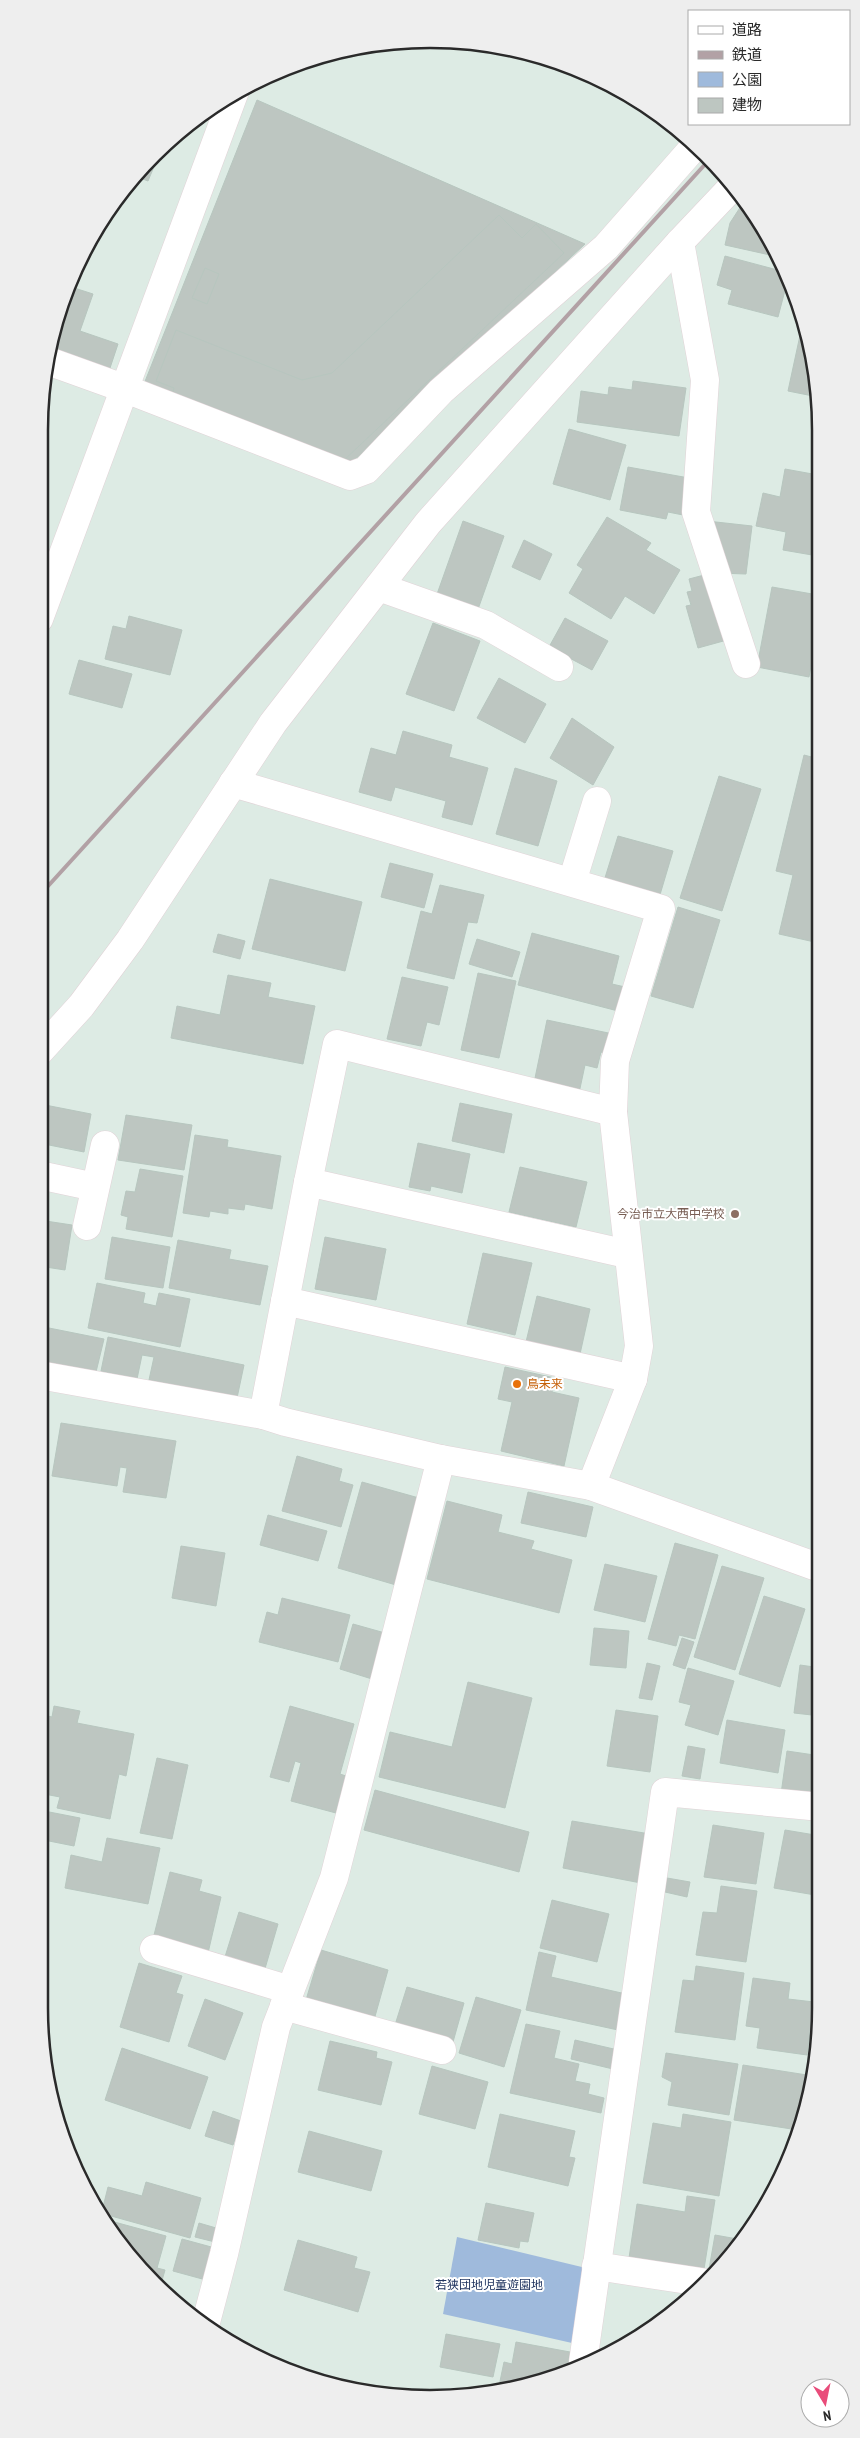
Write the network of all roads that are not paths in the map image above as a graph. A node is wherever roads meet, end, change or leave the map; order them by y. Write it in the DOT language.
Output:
graph roads {
  1 [pos="227,106"];
  2 [pos="691,151"];
  3 [pos="728,191"];
  4 [pos="680,242"];
  5 [pos="54,363"];
  6 [pos="123,388"];
  7 [pos="379,587"];
  8 [pos="48,594"];
  9 [pos="746,664"];
  10 [pos="559,667"];
  11 [pos="233,783"];
  12 [pos="597,801"];
  13 [pos="572,882"];
  14 [pos="48,1042"];
  15 [pos="613,1112"];
  16 [pos="105,1145"];
  17 [pos="48,1177"];
  18 [pos="308,1182"];
  19 [pos="95,1187"];
  20 [pos="87,1226"];
  21 [pos="627,1254"];
  22 [pos="285,1301"];
  23 [pos="48,1378"];
  24 [pos="633,1379"];
  25 [pos="264,1415"];
  26 [pos="441,1458"];
  27 [pos="591,1486"];
  28 [pos="812,1565"];
  29 [pos="812,1806"];
  30 [pos="154,1949"];
  31 [pos="288,1998"];
  32 [pos="442,2050"];
  33 [pos="596,2266"];
  34 [pos="697,2281"];
  35 [pos="207,2318"];
  36 [pos="584,2358"];
  1 -- 6 [label="street"];
  2 -- 6 [label="street"];
  3 -- 4 [label="street"];
  4 -- 7 [label="street"];
  4 -- 9 [label="street"];
  5 -- 6 [label="street"];
  6 -- 8 [label="street"];
  7 -- 10 [label="street"];
  7 -- 11 [label="street"];
  11 -- 13 [label="street"];
  11 -- 14 [label="street"];
  12 -- 13 [label="street"];
  13 -- 15 [label="street"];
  15 -- 18 [label="street"];
  15 -- 21 [label="street"];
  16 -- 19 [label="street"];
  17 -- 19 [label="street"];
  18 -- 21 [label="street"];
  18 -- 22 [label="street"];
  19 -- 20 [label="street"];
  21 -- 24 [label="street"];
  22 -- 24 [label="street"];
  22 -- 25 [label="street"];
  23 -- 25 [label="street"];
  24 -- 27 [label="street"];
  25 -- 26 [label="street"];
  26 -- 27 [label="street"];
  26 -- 31 [label="street"];
  27 -- 28 [label="street"];
  29 -- 33 [label="street"];
  30 -- 31 [label="street"];
  31 -- 32 [label="street"];
  31 -- 35 [label="street"];
  33 -- 34 [label="street"];
  33 -- 36 [label="street"];
}
